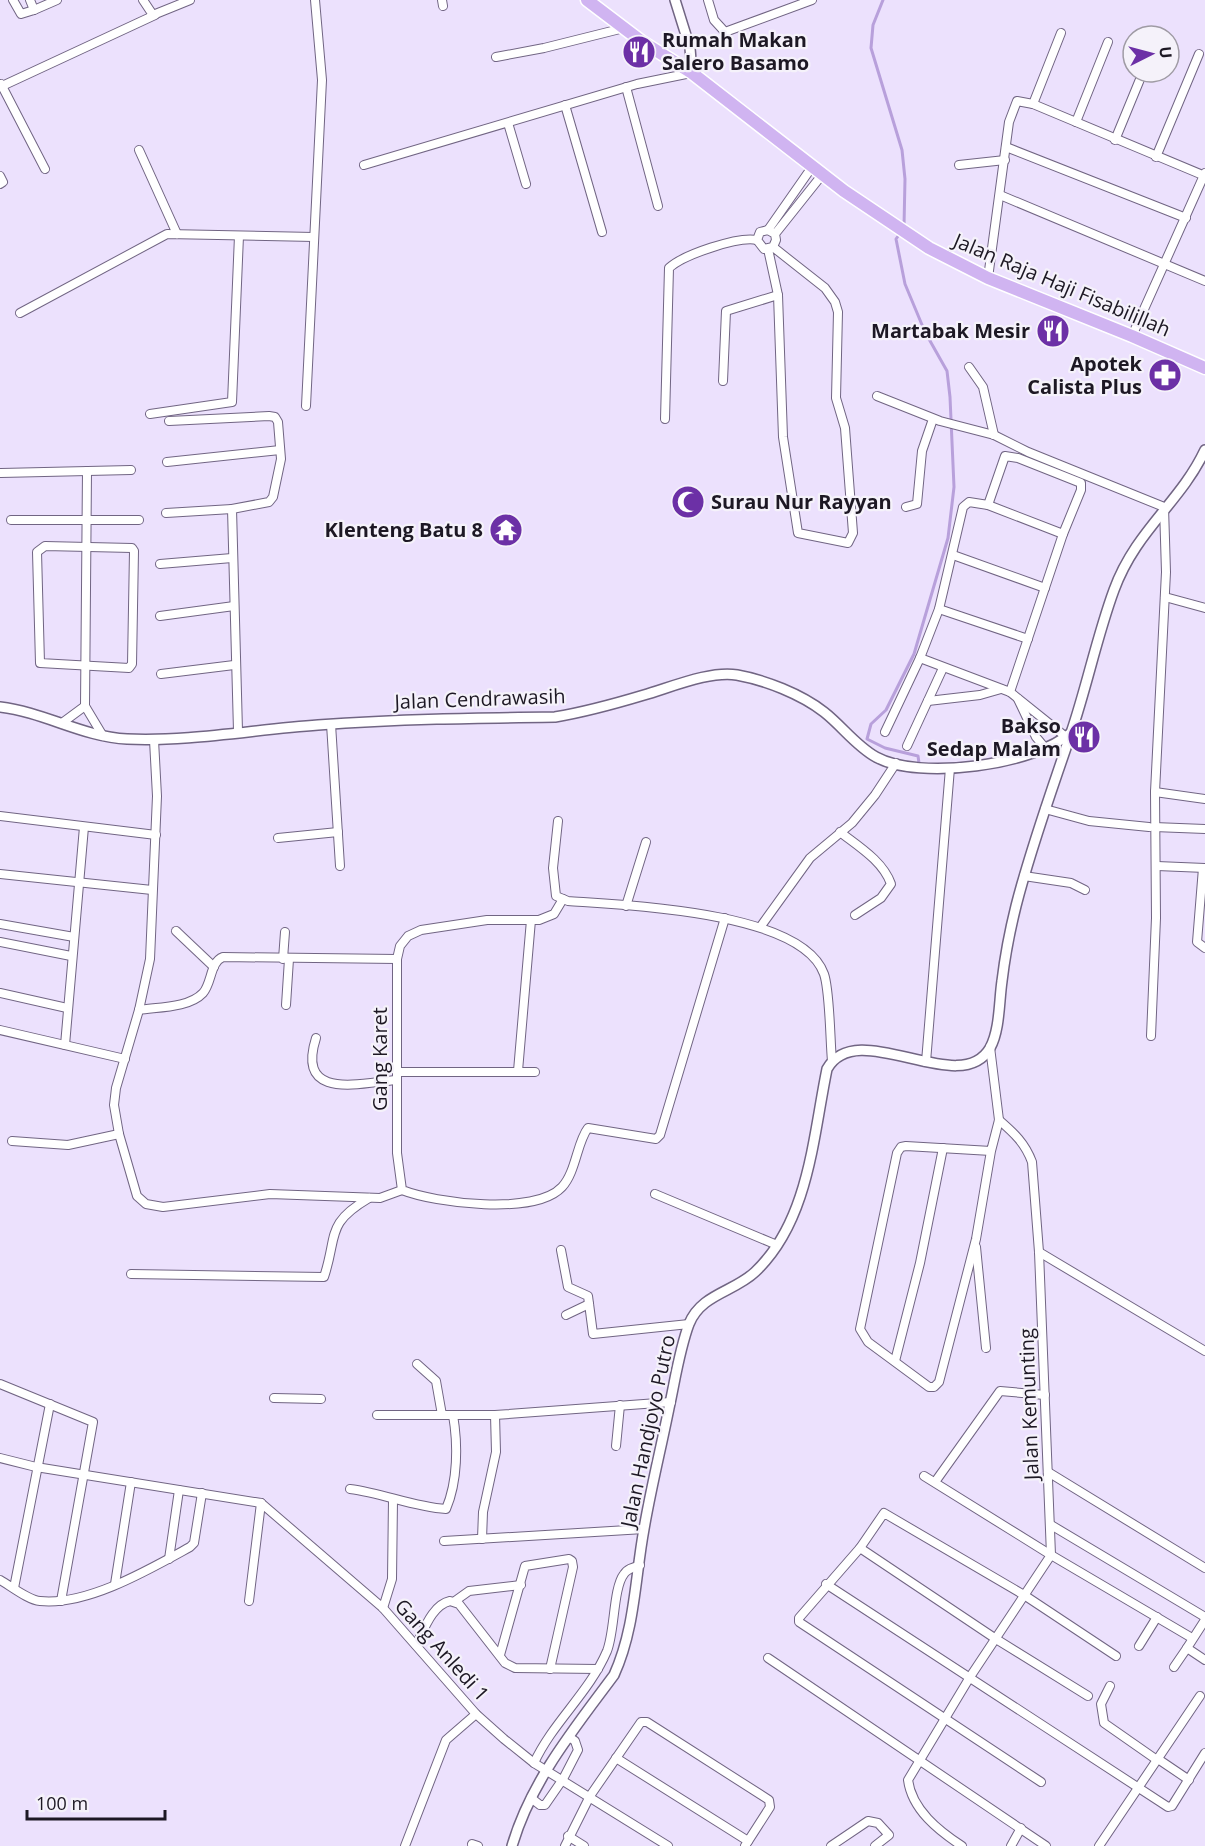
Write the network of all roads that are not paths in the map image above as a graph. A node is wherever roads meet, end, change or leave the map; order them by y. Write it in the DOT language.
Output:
graph roads {
  1 [pos="13,0"];
  2 [pos="30,0"];
  3 [pos="57,0"];
  4 [pos="143,0"];
  5 [pos="190,0"];
  6 [pos="315,0"];
  7 [pos="587,0"];
  8 [pos="675,0"];
  9 [pos="708,0"];
  10 [pos="812,0"];
  11 [pos="34,10"];
  12 [pos="155,15"];
  13 [pos="624,28"];
  14 [pos="1061,33"];
  15 [pos="1108,42"];
  16 [pos="1199,54"];
  17 [pos="496,57"];
  18 [pos="692,73"];
  19 [pos="1138,84"];
  20 [pos="1,85"];
  21 [pos="626,87"];
  22 [pos="1033,104"];
  23 [pos="565,105"];
  24 [pos="1077,122"];
  25 [pos="508,123"];
  26 [pos="1115,140"];
  27 [pos="1006,147"];
  28 [pos="139,150"];
  29 [pos="1156,157"];
  30 [pos="1005,160"];
  31 [pos="364,165"];
  32 [pos="959,165"];
  33 [pos="812,167"];
  34 [pos="45,169"];
  35 [pos="822,175"];
  36 [pos="1205,175"];
  37 [pos="0,176"];
  38 [pos="0,184"];
  39 [pos="526,184"];
  40 [pos="1000,195"];
  41 [pos="658,206"];
  42 [pos="1186,218"];
  43 [pos="602,232"];
  44 [pos="771,232"];
  45 [pos="177,234"];
  46 [pos="239,236"];
  47 [pos="314,237"];
  48 [pos="757,240"];
  49 [pos="770,248"];
  50 [pos="1162,265"];
  51 [pos="988,278"];
  52 [pos="1205,281"];
  53 [pos="778,295"];
  54 [pos="20,313"];
  55 [pos="1132,336"];
  56 [pos="969,367"];
  57 [pos="1205,368"];
  58 [pos="723,381"];
  59 [pos="877,396"];
  60 [pos="306,406"];
  61 [pos="150,414"];
  62 [pos="665,419"];
  63 [pos="933,419"];
  64 [pos="169,421"];
  65 [pos="994,435"];
  66 [pos="280,450"];
  67 [pos="1205,450"];
  68 [pos="167,462"];
  69 [pos="87,471"];
  70 [pos="131,471"];
  71 [pos="1,473"];
  72 [pos="988,505"];
  73 [pos="906,507"];
  74 [pos="1164,507"];
  75 [pos="232,509"];
  76 [pos="166,513"];
  77 [pos="11,520"];
  78 [pos="85,520"];
  79 [pos="139,520"];
  80 [pos="1063,534"];
  81 [pos="85,547"];
  82 [pos="953,555"];
  83 [pos="232,558"];
  84 [pos="160,564"];
  85 [pos="1045,588"];
  86 [pos="1165,597"];
  87 [pos="234,606"];
  88 [pos="1205,608"];
  89 [pos="939,609"];
  90 [pos="160,616"];
  91 [pos="1028,639"];
  92 [pos="920,658"];
  93 [pos="234,665"];
  94 [pos="85,666"];
  95 [pos="943,668"];
  96 [pos="161,674"];
  97 [pos="1001,689"];
  98 [pos="1010,692"];
  99 [pos="1018,698"];
  100 [pos="928,701"];
  101 [pos="85,706"];
  102 [pos="0,707"];
  103 [pos="62,723"];
  104 [pos="331,724"];
  105 [pos="238,731"];
  106 [pos="885,732"];
  107 [pos="1069,734"];
  108 [pos="103,736"];
  109 [pos="154,740"];
  110 [pos="907,746"];
  111 [pos="1047,749"];
  112 [pos="896,763"];
  113 [pos="950,768"];
  114 [pos="1155,792"];
  115 [pos="1205,798"];
  116 [pos="1045,809"];
  117 [pos="0,816"];
  118 [pos="558,821"];
  119 [pos="84,827"];
  120 [pos="1151,827"];
  121 [pos="1205,829"];
  122 [pos="338,832"];
  123 [pos="840,832"];
  124 [pos="156,835"];
  125 [pos="278,838"];
  126 [pos="646,842"];
  127 [pos="340,866"];
  128 [pos="1157,866"];
  129 [pos="1204,868"];
  130 [pos="0,874"];
  131 [pos="1024,876"];
  132 [pos="79,883"];
  133 [pos="152,890"];
  134 [pos="1085,890"];
  135 [pos="560,897"];
  136 [pos="626,906"];
  137 [pos="855,915"];
  138 [pos="725,918"];
  139 [pos="531,920"];
  140 [pos="0,924"];
  141 [pos="761,926"];
  142 [pos="177,931"];
  143 [pos="285,932"];
  144 [pos="74,937"];
  145 [pos="0,942"];
  146 [pos="1205,948"];
  147 [pos="71,956"];
  148 [pos="286,959"];
  149 [pos="397,959"];
  150 [pos="214,967"];
  151 [pos="0,993"];
  152 [pos="286,1005"];
  153 [pos="67,1008"];
  154 [pos="139,1010"];
  155 [pos="0,1030"];
  156 [pos="1151,1036"];
  157 [pos="316,1038"];
  158 [pos="65,1045"];
  159 [pos="990,1047"];
  160 [pos="125,1059"];
  161 [pos="832,1061"];
  162 [pos="926,1062"];
  163 [pos="519,1071"];
  164 [pos="535,1072"];
  165 [pos="397,1076"];
  166 [pos="999,1120"];
  167 [pos="119,1134"];
  168 [pos="12,1141"];
  169 [pos="943,1148"];
  170 [pos="991,1151"];
  171 [pos="402,1190"];
  172 [pos="655,1194"];
  173 [pos="370,1198"];
  174 [pos="976,1239"];
  175 [pos="777,1245"];
  176 [pos="561,1250"];
  177 [pos="1039,1252"];
  178 [pos="131,1274"];
  179 [pos="589,1304"];
  180 [pos="566,1315"];
  181 [pos="689,1324"];
  182 [pos="986,1348"];
  183 [pos="1205,1351"];
  184 [pos="895,1361"];
  185 [pos="417,1365"];
  186 [pos="0,1384"];
  187 [pos="1045,1395"];
  188 [pos="274,1398"];
  189 [pos="321,1400"];
  190 [pos="671,1402"];
  191 [pos="50,1404"];
  192 [pos="620,1405"];
  193 [pos="377,1415"];
  194 [pos="442,1415"];
  195 [pos="453,1415"];
  196 [pos="495,1415"];
  197 [pos="616,1446"];
  198 [pos="0,1458"];
  199 [pos="36,1467"];
  200 [pos="1048,1472"];
  201 [pos="84,1474"];
  202 [pos="924,1476"];
  203 [pos="131,1482"];
  204 [pos="935,1482"];
  205 [pos="350,1489"];
  206 [pos="179,1490"];
  207 [pos="202,1493"];
  208 [pos="393,1500"];
  209 [pos="261,1503"];
  210 [pos="1051,1525"];
  211 [pos="644,1529"];
  212 [pos="482,1539"];
  213 [pos="444,1541"];
  214 [pos="860,1548"];
  215 [pos="1051,1555"];
  216 [pos="169,1559"];
  217 [pos="640,1565"];
  218 [pos="1205,1568"];
  219 [pos="0,1580"];
  220 [pos="115,1584"];
  221 [pos="826,1584"];
  222 [pos="521,1585"];
  223 [pos="14,1588"];
  224 [pos="1024,1595"];
  225 [pos="61,1601"];
  226 [pos="249,1601"];
  227 [pos="455,1601"];
  228 [pos="383,1608"];
  229 [pos="1157,1617"];
  230 [pos="1205,1618"];
  231 [pos="1192,1638"];
  232 [pos="996,1639"];
  233 [pos="416,1645"];
  234 [pos="1139,1646"];
  235 [pos="1187,1648"];
  236 [pos="500,1655"];
  237 [pos="1116,1656"];
  238 [pos="768,1658"];
  239 [pos="1205,1660"];
  240 [pos="1174,1668"];
  241 [pos="550,1669"];
  242 [pos="598,1669"];
  243 [pos="970,1677"];
  244 [pos="1110,1686"];
  245 [pos="1088,1696"];
  246 [pos="1200,1696"];
  247 [pos="476,1714"];
  248 [pos="943,1719"];
  249 [pos="569,1737"];
  250 [pos="1205,1753"];
  251 [pos="616,1758"];
  252 [pos="918,1759"];
  253 [pos="1158,1759"];
  254 [pos="534,1763"];
  255 [pos="1202,1764"];
  256 [pos="546,1769"];
  257 [pos="563,1779"];
  258 [pos="1189,1780"];
  259 [pos="1041,1782"];
  260 [pos="1139,1787"];
  261 [pos="590,1796"];
  262 [pos="531,1797"];
  263 [pos="1022,1828"];
  264 [pos="568,1836"];
  265 [pos="747,1844"];
  266 [pos="405,1846"];
  267 [pos="513,1846"];
  268 [pos="565,1846"];
  269 [pos="584,1846"];
  270 [pos="668,1846"];
  271 [pos="831,1846"];
  272 [pos="875,1846"];
  273 [pos="962,1846"];
  274 [pos="1011,1846"];
  275 [pos="1047,1846"];
  276 [pos="1100,1846"];
  1 -- 11 [label="street"];
  2 -- 11 [label="street"];
  3 -- 11 [label="street"];
  4 -- 12 [label="street"];
  5 -- 12 [label="street"];
  6 -- 47 [label="street"];
  7 -- 13 [label="main road, Jalan Raja Haji Fisabilillah"];
  8 -- 18 [label="street"];
  9 -- 10 [label="street"];
  12 -- 20 [label="street"];
  13 -- 17 [label="street"];
  13 -- 18 [label="main road, Jalan Raja Haji Fisabilillah"];
  14 -- 22 [label="street"];
  15 -- 24 [label="street"];
  16 -- 29 [label="street"];
  18 -- 21 [label="street"];
  18 -- 33 [label="main road, Jalan Raja Haji Fisabilillah"];
  19 -- 26 [label="street"];
  20 -- 34 [label="street"];
  21 -- 23 [label="street"];
  21 -- 41 [label="street"];
  22 -- 24 [label="street"];
  22 -- 27 [label="street"];
  23 -- 25 [label="street"];
  23 -- 43 [label="street"];
  24 -- 26 [label="street"];
  25 -- 31 [label="street"];
  25 -- 39 [label="street"];
  26 -- 29 [label="street"];
  27 -- 30 [label="street"];
  27 -- 42 [label="street"];
  28 -- 45 [label="street"];
  29 -- 36 [label="street"];
  30 -- 32 [label="street"];
  30 -- 40 [label="street"];
  33 -- 35 [label="main road, Jalan Raja Haji Fisabilillah"];
  33 -- 44 [label="street"];
  35 -- 44 [label="street"];
  35 -- 51 [label="main road, Jalan Raja Haji Fisabilillah"];
  36 -- 42 [label="street"];
  37 -- 38 [label="street"];
  40 -- 50 [label="street"];
  40 -- 51 [label="street"];
  42 -- 50 [label="street"];
  44 -- 48 [label="street"];
  44 -- 49 [label="street"];
  45 -- 46 [label="street"];
  45 -- 54 [label="street"];
  46 -- 47 [label="street"];
  46 -- 61 [label="street"];
  47 -- 60 [label="street"];
  48 -- 49 [label="street"];
  48 -- 62 [label="street"];
  49 -- 53 [label="street"];
  49 -- 53 [label="street"];
  50 -- 52 [label="street"];
  50 -- 55 [label="street"];
  51 -- 55 [label="main road, Jalan Raja Haji Fisabilillah"];
  53 -- 58 [label="street"];
  55 -- 57 [label="main road, Jalan Raja Haji Fisabilillah"];
  56 -- 65 [label="street"];
  59 -- 63 [label="street"];
  63 -- 65 [label="street"];
  63 -- 73 [label="street"];
  64 -- 66 [label="street"];
  65 -- 74 [label="street"];
  66 -- 68 [label="street"];
  66 -- 75 [label="street"];
  67 -- 74 [label="street"];
  69 -- 70 [label="street"];
  69 -- 71 [label="street"];
  69 -- 78 [label="street"];
  72 -- 80 [label="street"];
  72 -- 80 [label="street"];
  72 -- 82 [label="street"];
  74 -- 86 [label="street"];
  74 -- 107 [label="street"];
  75 -- 76 [label="street"];
  75 -- 83 [label="street"];
  77 -- 78 [label="street"];
  78 -- 79 [label="street"];
  78 -- 81 [label="street"];
  80 -- 85 [label="street"];
  81 -- 94 [label="street"];
  81 -- 94 [label="street"];
  81 -- 94 [label="street"];
  82 -- 85 [label="street"];
  82 -- 89 [label="street"];
  83 -- 84 [label="street"];
  83 -- 87 [label="street"];
  85 -- 91 [label="street"];
  86 -- 88 [label="street"];
  86 -- 114 [label="street"];
  87 -- 90 [label="street"];
  87 -- 93 [label="street"];
  89 -- 91 [label="street"];
  89 -- 92 [label="street"];
  91 -- 98 [label="street"];
  92 -- 95 [label="street"];
  92 -- 106 [label="street"];
  93 -- 96 [label="street"];
  93 -- 105 [label="street"];
  94 -- 101 [label="street"];
  95 -- 97 [label="street"];
  95 -- 100 [label="street"];
  97 -- 98 [label="street"];
  97 -- 100 [label="street"];
  98 -- 99 [label="street"];
  99 -- 107 [label="street"];
  99 -- 111 [label="street"];
  100 -- 110 [label="street"];
  101 -- 103 [label="street"];
  101 -- 108 [label="street"];
  102 -- 103 [label="street, Jalan Cendrawasih"];
  103 -- 108 [label="street, Jalan Cendrawasih"];
  104 -- 105 [label="street, Jalan Cendrawasih"];
  104 -- 112 [label="street, Jalan Cendrawasih"];
  104 -- 122 [label="street"];
  105 -- 109 [label="street, Jalan Cendrawasih"];
  107 -- 111 [label="street, Jalan Cendrawasih"];
  107 -- 116 [label="street"];
  108 -- 109 [label="street, Jalan Cendrawasih"];
  109 -- 124 [label="street"];
  111 -- 113 [label="street, Jalan Cendrawasih"];
  112 -- 113 [label="street, Jalan Cendrawasih"];
  112 -- 123 [label="street"];
  113 -- 162 [label="street"];
  114 -- 115 [label="street"];
  114 -- 120 [label="street"];
  116 -- 120 [label="street"];
  116 -- 131 [label="street"];
  117 -- 119 [label="street"];
  118 -- 135 [label="street"];
  119 -- 124 [label="street"];
  119 -- 132 [label="street"];
  120 -- 121 [label="street"];
  120 -- 128 [label="street"];
  122 -- 125 [label="street"];
  122 -- 127 [label="street"];
  123 -- 137 [label="street"];
  123 -- 141 [label="street"];
  124 -- 133 [label="street"];
  126 -- 136 [label="street"];
  128 -- 129 [label="street"];
  128 -- 156 [label="street"];
  129 -- 146 [label="street"];
  130 -- 132 [label="street"];
  131 -- 134 [label="street"];
  131 -- 159 [label="street"];
  132 -- 133 [label="street"];
  132 -- 144 [label="street"];
  133 -- 154 [label="street"];
  135 -- 136 [label="street"];
  135 -- 139 [label="street"];
  136 -- 138 [label="street"];
  138 -- 141 [label="street"];
  138 -- 171 [label="street"];
  139 -- 149 [label="street"];
  139 -- 163 [label="street"];
  140 -- 144 [label="street"];
  141 -- 161 [label="street"];
  142 -- 150 [label="street"];
  143 -- 148 [label="street"];
  144 -- 147 [label="street"];
  145 -- 147 [label="street"];
  147 -- 153 [label="street"];
  148 -- 149 [label="street"];
  148 -- 150 [label="street"];
  148 -- 152 [label="street"];
  149 -- 165 [label="street, Gang Karet"];
  150 -- 154 [label="street"];
  151 -- 153 [label="street"];
  153 -- 158 [label="street"];
  154 -- 160 [label="street"];
  155 -- 158 [label="street"];
  157 -- 165 [label="street"];
  158 -- 160 [label="street"];
  159 -- 162 [label="street"];
  159 -- 166 [label="street"];
  160 -- 167 [label="street"];
  161 -- 162 [label="street"];
  161 -- 175 [label="street, Jalan Handjoyo Putro"];
  163 -- 164 [label="street"];
  163 -- 165 [label="street"];
  165 -- 171 [label="street, Gang Karet"];
  166 -- 170 [label="street"];
  166 -- 177 [label="street, Jalan Kemunting"];
  167 -- 168 [label="street"];
  167 -- 173 [label="street"];
  169 -- 170 [label="street"];
  169 -- 184 [label="street"];
  169 -- 184 [label="street"];
  170 -- 174 [label="street"];
  171 -- 173 [label="street"];
  172 -- 175 [label="street"];
  173 -- 178 [label="street"];
  174 -- 182 [label="street"];
  174 -- 184 [label="street"];
  175 -- 181 [label="street, Jalan Handjoyo Putro"];
  176 -- 179 [label="street"];
  177 -- 183 [label="street"];
  177 -- 187 [label="street, Jalan Kemunting"];
  179 -- 180 [label="street"];
  179 -- 181 [label="street"];
  181 -- 190 [label="street, Jalan Handjoyo Putro"];
  185 -- 194 [label="street"];
  186 -- 191 [label="street"];
  187 -- 200 [label="street, Jalan Kemunting"];
  187 -- 204 [label="street"];
  188 -- 189 [label="street"];
  190 -- 192 [label="street"];
  190 -- 211 [label="street, Jalan Handjoyo Putro"];
  191 -- 199 [label="street"];
  191 -- 201 [label="street"];
  192 -- 196 [label="street"];
  192 -- 197 [label="street"];
  193 -- 194 [label="street"];
  194 -- 195 [label="street"];
  195 -- 196 [label="street"];
  195 -- 208 [label="street"];
  196 -- 212 [label="street"];
  198 -- 199 [label="street"];
  199 -- 201 [label="street"];
  199 -- 223 [label="street"];
  200 -- 210 [label="street, Jalan Kemunting"];
  200 -- 218 [label="street"];
  201 -- 203 [label="street"];
  201 -- 225 [label="street"];
  202 -- 204 [label="street"];
  203 -- 206 [label="street"];
  203 -- 220 [label="street"];
  204 -- 215 [label="street"];
  205 -- 208 [label="street"];
  206 -- 207 [label="street"];
  206 -- 216 [label="street"];
  207 -- 209 [label="street"];
  207 -- 216 [label="street"];
  208 -- 228 [label="street"];
  209 -- 226 [label="street"];
  209 -- 228 [label="street, Gang Anledi 1"];
  210 -- 215 [label="street, Jalan Kemunting"];
  210 -- 230 [label="street"];
  211 -- 212 [label="street"];
  211 -- 217 [label="street, Jalan Handjoyo Putro"];
  212 -- 213 [label="street"];
  214 -- 221 [label="street"];
  214 -- 224 [label="street"];
  214 -- 232 [label="street"];
  215 -- 224 [label="street"];
  215 -- 229 [label="street"];
  216 -- 220 [label="street"];
  217 -- 242 [label="street"];
  217 -- 249 [label="street, Jalan Handjoyo Putro"];
  219 -- 223 [label="street"];
  220 -- 225 [label="street"];
  221 -- 243 [label="street"];
  221 -- 248 [label="street"];
  222 -- 227 [label="street"];
  222 -- 236 [label="street"];
  222 -- 241 [label="street"];
  223 -- 225 [label="street"];
  224 -- 232 [label="street"];
  224 -- 237 [label="street"];
  227 -- 233 [label="street"];
  227 -- 236 [label="street"];
  228 -- 233 [label="street, Gang Anledi 1"];
  229 -- 231 [label="street"];
  229 -- 234 [label="street"];
  230 -- 231 [label="street"];
  231 -- 235 [label="street"];
  232 -- 243 [label="street"];
  232 -- 245 [label="street"];
  233 -- 247 [label="street, Gang Anledi 1"];
  235 -- 239 [label="street"];
  235 -- 240 [label="street"];
  236 -- 241 [label="street"];
  238 -- 252 [label="street"];
  241 -- 242 [label="street"];
  242 -- 254 [label="street"];
  243 -- 248 [label="street"];
  243 -- 260 [label="street"];
  244 -- 253 [label="street"];
  246 -- 253 [label="street"];
  247 -- 254 [label="street, Gang Anledi 1"];
  247 -- 266 [label="street"];
  248 -- 252 [label="street"];
  248 -- 259 [label="street"];
  249 -- 256 [label="street, Jalan Handjoyo Putro"];
  249 -- 257 [label="street"];
  250 -- 255 [label="street"];
  251 -- 261 [label="street"];
  251 -- 265 [label="street"];
  251 -- 265 [label="street"];
  252 -- 263 [label="street"];
  252 -- 273 [label="street"];
  253 -- 258 [label="street"];
  253 -- 260 [label="street"];
  254 -- 256 [label="street, Gang Anledi 1"];
  255 -- 258 [label="street"];
  256 -- 257 [label="street, Gang Anledi 1"];
  256 -- 262 [label="street, Jalan Handjoyo Putro"];
  257 -- 261 [label="street, Gang Anledi 1"];
  257 -- 262 [label="street"];
  258 -- 260 [label="street"];
  260 -- 276 [label="street"];
  261 -- 264 [label="street"];
  261 -- 270 [label="street, Gang Anledi 1"];
  262 -- 267 [label="street, Jalan Handjoyo Putro"];
  263 -- 274 [label="street"];
  263 -- 275 [label="street"];
  264 -- 268 [label="street"];
  264 -- 269 [label="street"];
  271 -- 272 [label="street"];
}
